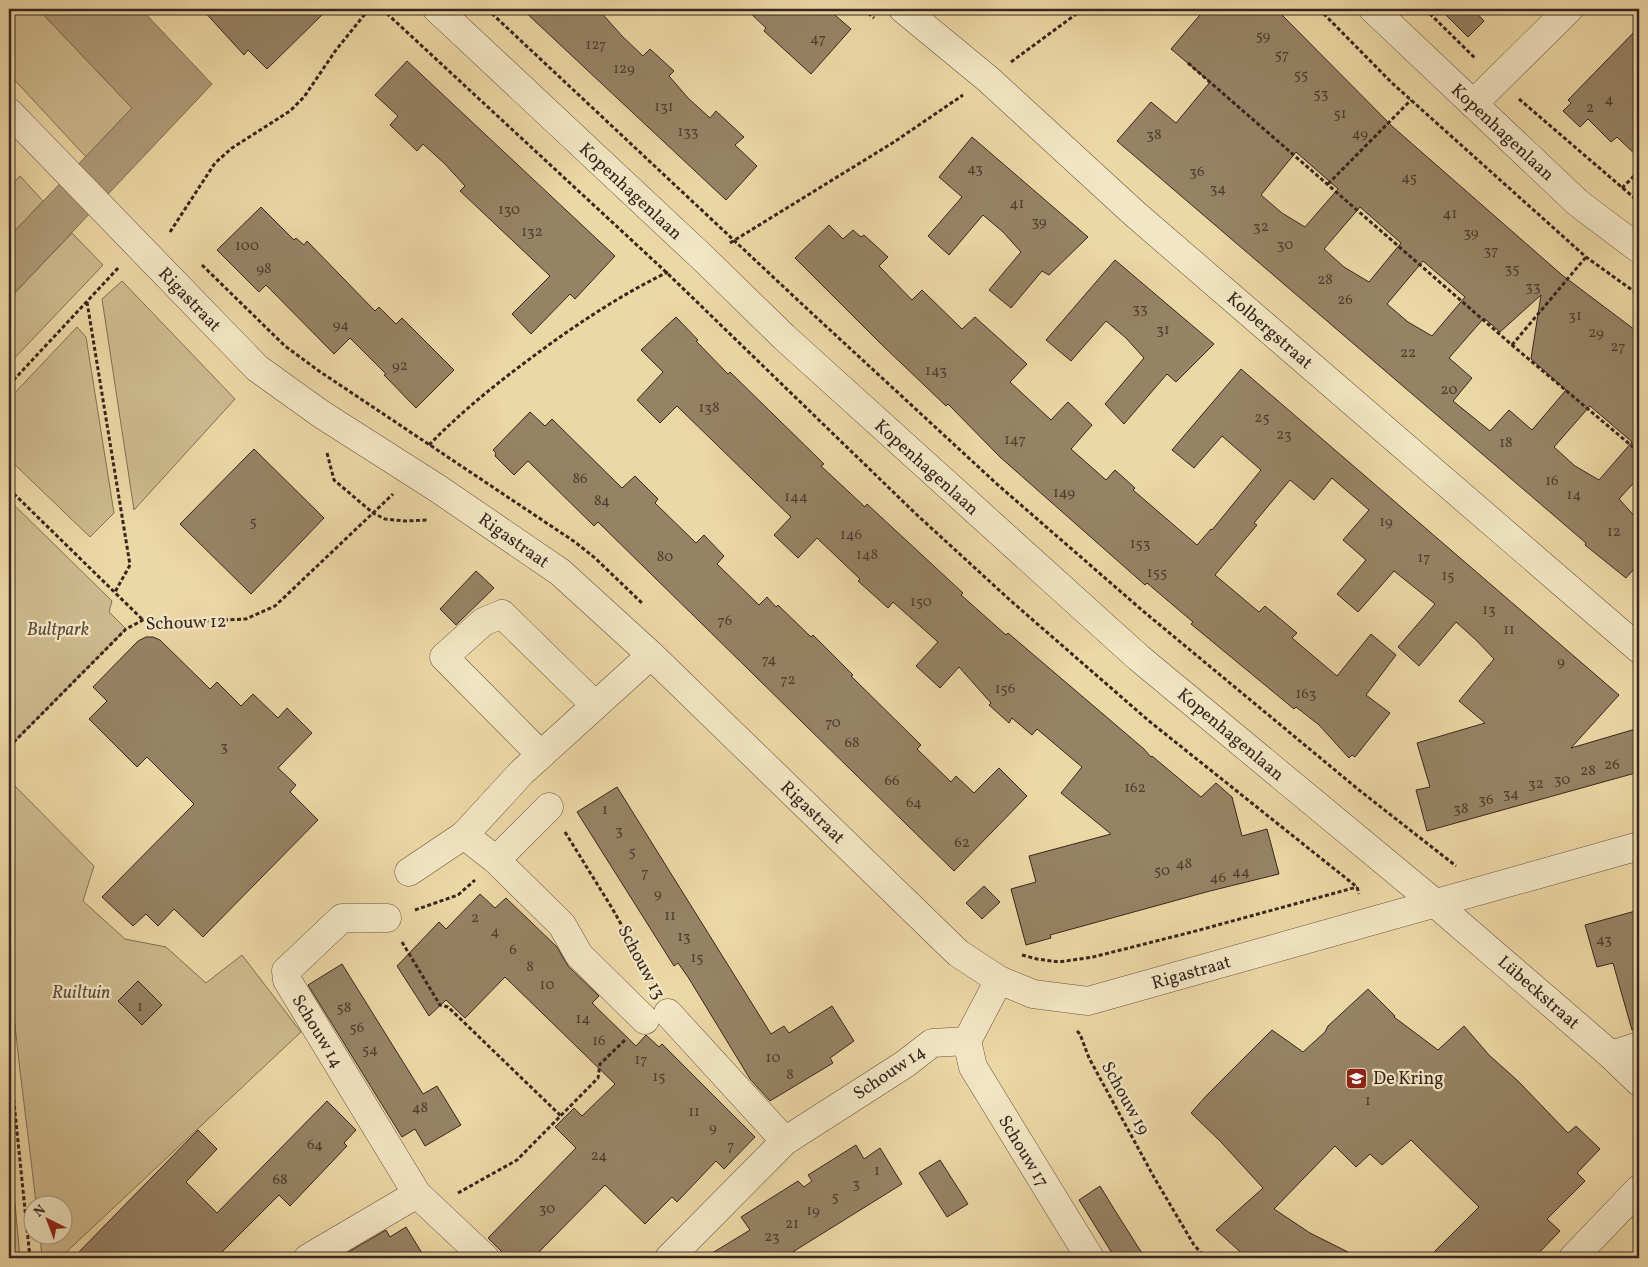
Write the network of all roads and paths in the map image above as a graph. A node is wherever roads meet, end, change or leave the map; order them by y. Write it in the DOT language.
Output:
graph roads {
  1 [pos="369,9"];
  2 [pos="382,9"];
  3 [pos="437,9"];
  4 [pos="487,9"];
  5 [pos="903,9"];
  6 [pos="1320,9"];
  7 [pos="1373,9"];
  8 [pos="1424,9"];
  9 [pos="1569,9"];
  10 [pos="1188,63"];
  11 [pos="1497,80"];
  12 [pos="1411,100"];
  13 [pos="1473,104"];
  14 [pos="9,112"];
  15 [pos="1639,171"];
  16 [pos="1328,184"];
  17 [pos="1622,188"];
  18 [pos="1639,202"];
  19 [pos="164,230"];
  20 [pos="1639,249"];
  21 [pos="1586,257"];
  22 [pos="197,260"];
  23 [pos="122,264"];
  24 [pos="1639,295"];
  25 [pos="86,302"];
  26 [pos="1512,344"];
  27 [pos="9,385"];
  28 [pos="1639,452"];
  29 [pos="9,489"];
  30 [pos="373,513"];
  31 [pos="115,592"];
  32 [pos="645,606"];
  33 [pos="143,620"];
  34 [pos="1639,649"];
  35 [pos="651,655"];
  36 [pos="595,705"];
  37 [pos="9,747"];
  38 [pos="541,755"];
  39 [pos="549,807"];
  40 [pos="464,835"];
  41 [pos="1639,846"];
  42 [pos="496,860"];
  43 [pos="409,872"];
  44 [pos="1356,887"];
  45 [pos="1486,890"];
  46 [pos="1436,904"];
  47 [pos="387,918"];
  48 [pos="1370,922"];
  49 [pos="1014,952"];
  50 [pos="998,980"];
  51 [pos="656,1016"];
  52 [pos="1073,1028"];
  53 [pos="967,1041"];
  54 [pos="1639,1046"];
  55 [pos="9,1054"];
  56 [pos="1612,1055"];
  57 [pos="1639,1082"];
  58 [pos="561,1116"];
  59 [pos="785,1141"];
  60 [pos="1639,1189"];
  61 [pos="425,1201"];
  62 [pos="30,1258"];
  63 [pos="308,1258"];
  64 [pos="485,1258"];
  65 [pos="669,1258"];
  66 [pos="1090,1258"];
  67 [pos="1206,1258"];
  68 [pos="1574,1258"];
  1 -- 19 [label="path"];
  2 -- 44 [label="path"];
  3 -- 46 [label="street, Kopenhagenlaan"];
  4 -- 45 [label="path"];
  5 -- 34 [label="street, Kolbergstraat"];
  6 -- 12 [label="path"];
  7 -- 13 [label="street, Kopenhagenlaan"];
  8 -- 11 [label="path"];
  9 -- 11 [label="street"];
  10 -- 16 [label="path"];
  11 -- 13 [label="street"];
  11 -- 17 [label="path"];
  12 -- 16 [label="path"];
  12 -- 21 [label="path"];
  13 -- 20 [label="street, Kopenhagenlaan"];
  14 -- 35 [label="street, Rigastraat"];
  15 -- 17 [label="path"];
  16 -- 26 [label="path"];
  17 -- 18 [label="path"];
  21 -- 24 [label="path"];
  21 -- 26 [label="path"];
  22 -- 32 [label="path"];
  23 -- 25 [label="path"];
  25 -- 27 [label="path"];
  25 -- 31 [label="path"];
  26 -- 28 [label="path"];
  29 -- 31 [label="path"];
  30 -- 33 [label="path, Schouw 12"];
  31 -- 33 [label="path"];
  33 -- 37 [label="path, Schouw 12"];
  35 -- 36 [label="street"];
  35 -- 50 [label="street, Rigastraat"];
  36 -- 38 [label="street"];
  36 -- 38 [label="street"];
  38 -- 40 [label="street"];
  39 -- 42 [label="street"];
  39 -- 51 [label="path, Schouw 13"];
  40 -- 42 [label="street, Schouw 13"];
  40 -- 43 [label="street"];
  41 -- 45 [label="street, Rigastraat"];
  42 -- 47 [label="path"];
  42 -- 51 [label="street, Schouw 13"];
  44 -- 48 [label="path"];
  44 -- 49 [label="path"];
  45 -- 46 [label="street, Rigastraat"];
  46 -- 48 [label="street, Rigastraat"];
  46 -- 56 [label="street, Lübeckstraat"];
  47 -- 58 [label="path"];
  47 -- 61 [label="street, Schouw 14"];
  48 -- 50 [label="street, Rigastraat"];
  50 -- 53 [label="street"];
  51 -- 58 [label="path"];
  51 -- 59 [label="street"];
  52 -- 67 [label="path, Schouw 19"];
  53 -- 59 [label="street, Schouw 14"];
  53 -- 66 [label="street, Schouw 17"];
  54 -- 56 [label="street"];
  55 -- 62 [label="path"];
  56 -- 57 [label="street, Lübeckstraat"];
  58 -- 61 [label="path"];
  59 -- 65 [label="street, Schouw 14"];
  60 -- 68 [label="street"];
  61 -- 63 [label="street"];
  61 -- 64 [label="street, Schouw 14"];
}
